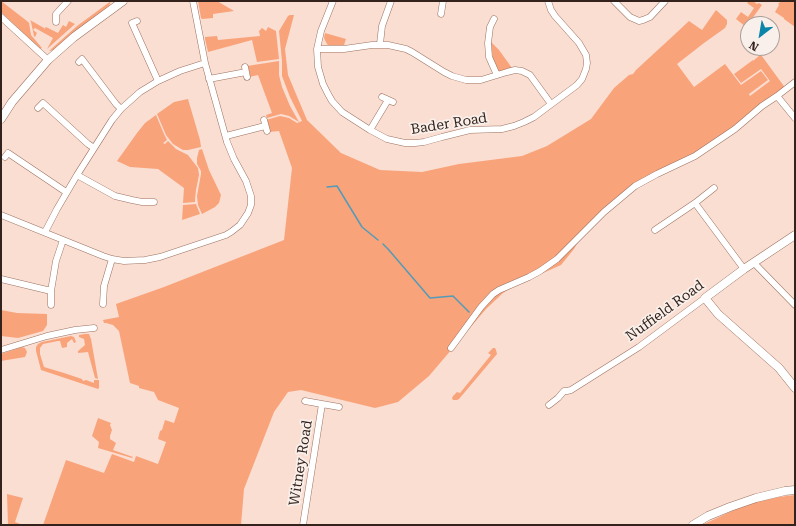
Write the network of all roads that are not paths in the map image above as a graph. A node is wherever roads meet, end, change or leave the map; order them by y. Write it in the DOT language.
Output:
graph roads {
  1 [pos="68,1"];
  2 [pos="193,1"];
  3 [pos="333,1"];
  4 [pos="391,1"];
  5 [pos="443,1"];
  6 [pos="548,1"];
  7 [pos="614,1"];
  8 [pos="665,1"];
  9 [pos="118,2"];
  10 [pos="441,14"];
  11 [pos="1,17"];
  12 [pos="494,19"];
  13 [pos="56,22"];
  14 [pos="132,23"];
  15 [pos="380,44"];
  16 [pos="317,49"];
  17 [pos="83,59"];
  18 [pos="48,60"];
  19 [pos="205,63"];
  20 [pos="246,72"];
  21 [pos="497,75"];
  22 [pos="209,79"];
  23 [pos="158,81"];
  24 [pos="795,82"];
  25 [pos="777,96"];
  26 [pos="388,100"];
  27 [pos="43,103"];
  28 [pos="551,104"];
  29 [pos="121,109"];
  30 [pos="795,118"];
  31 [pos="1,119"];
  32 [pos="265,126"];
  33 [pos="370,130"];
  34 [pos="226,136"];
  35 [pos="94,148"];
  36 [pos="8,152"];
  37 [pos="76,176"];
  38 [pos="714,188"];
  39 [pos="66,192"];
  40 [pos="154,202"];
  41 [pos="695,203"];
  42 [pos="1,215"];
  43 [pos="656,230"];
  44 [pos="45,232"];
  45 [pos="795,234"];
  46 [pos="63,240"];
  47 [pos="112,259"];
  48 [pos="754,263"];
  49 [pos="744,269"];
  50 [pos="1,279"];
  51 [pos="52,291"];
  52 [pos="705,298"];
  53 [pos="51,304"];
  54 [pos="103,304"];
  55 [pos="795,305"];
  56 [pos="94,328"];
  57 [pos="450,348"];
  58 [pos="1,350"];
  59 [pos="795,388"];
  60 [pos="305,401"];
  61 [pos="322,404"];
  62 [pos="549,405"];
  63 [pos="339,407"];
  64 [pos="795,490"];
  65 [pos="304,525"];
  66 [pos="693,525"];
  1 -- 13 [label="street"];
  2 -- 19 [label="street"];
  3 -- 16 [label="street, Bader Road"];
  4 -- 15 [label="street"];
  5 -- 10 [label="street"];
  6 -- 28 [label="street, Bader Road"];
  7 -- 8 [label="street"];
  9 -- 18 [label="street"];
  11 -- 18 [label="street"];
  12 -- 21 [label="street"];
  14 -- 23 [label="street"];
  15 -- 16 [label="street"];
  15 -- 21 [label="street"];
  16 -- 33 [label="street, Bader Road"];
  17 -- 29 [label="street"];
  18 -- 31 [label="street"];
  19 -- 22 [label="street"];
  19 -- 23 [label="street"];
  20 -- 22 [label="street"];
  21 -- 28 [label="street"];
  22 -- 34 [label="street"];
  23 -- 29 [label="street"];
  24 -- 25 [label="street"];
  25 -- 30 [label="street"];
  25 -- 57 [label="street"];
  26 -- 33 [label="street"];
  27 -- 35 [label="street"];
  28 -- 33 [label="street, Bader Road"];
  29 -- 35 [label="street"];
  32 -- 34 [label="street"];
  34 -- 47 [label="street"];
  35 -- 37 [label="street"];
  36 -- 39 [label="street"];
  37 -- 39 [label="street"];
  37 -- 40 [label="street"];
  38 -- 41 [label="street"];
  39 -- 44 [label="street"];
  41 -- 43 [label="street"];
  41 -- 49 [label="street"];
  42 -- 44 [label="street"];
  44 -- 46 [label="street"];
  45 -- 48 [label="street, Nuffield Road"];
  46 -- 47 [label="street"];
  46 -- 51 [label="street"];
  47 -- 54 [label="street"];
  48 -- 49 [label="street, Nuffield Road"];
  48 -- 55 [label="street"];
  49 -- 52 [label="street, Nuffield Road"];
  50 -- 51 [label="street"];
  51 -- 53 [label="street"];
  52 -- 59 [label="street"];
  52 -- 62 [label="street, Nuffield Road"];
  56 -- 58 [label="street"];
  60 -- 61 [label="street"];
  61 -- 63 [label="street"];
  61 -- 65 [label="street, Witney Road"];
  64 -- 66 [label="street"];
}
